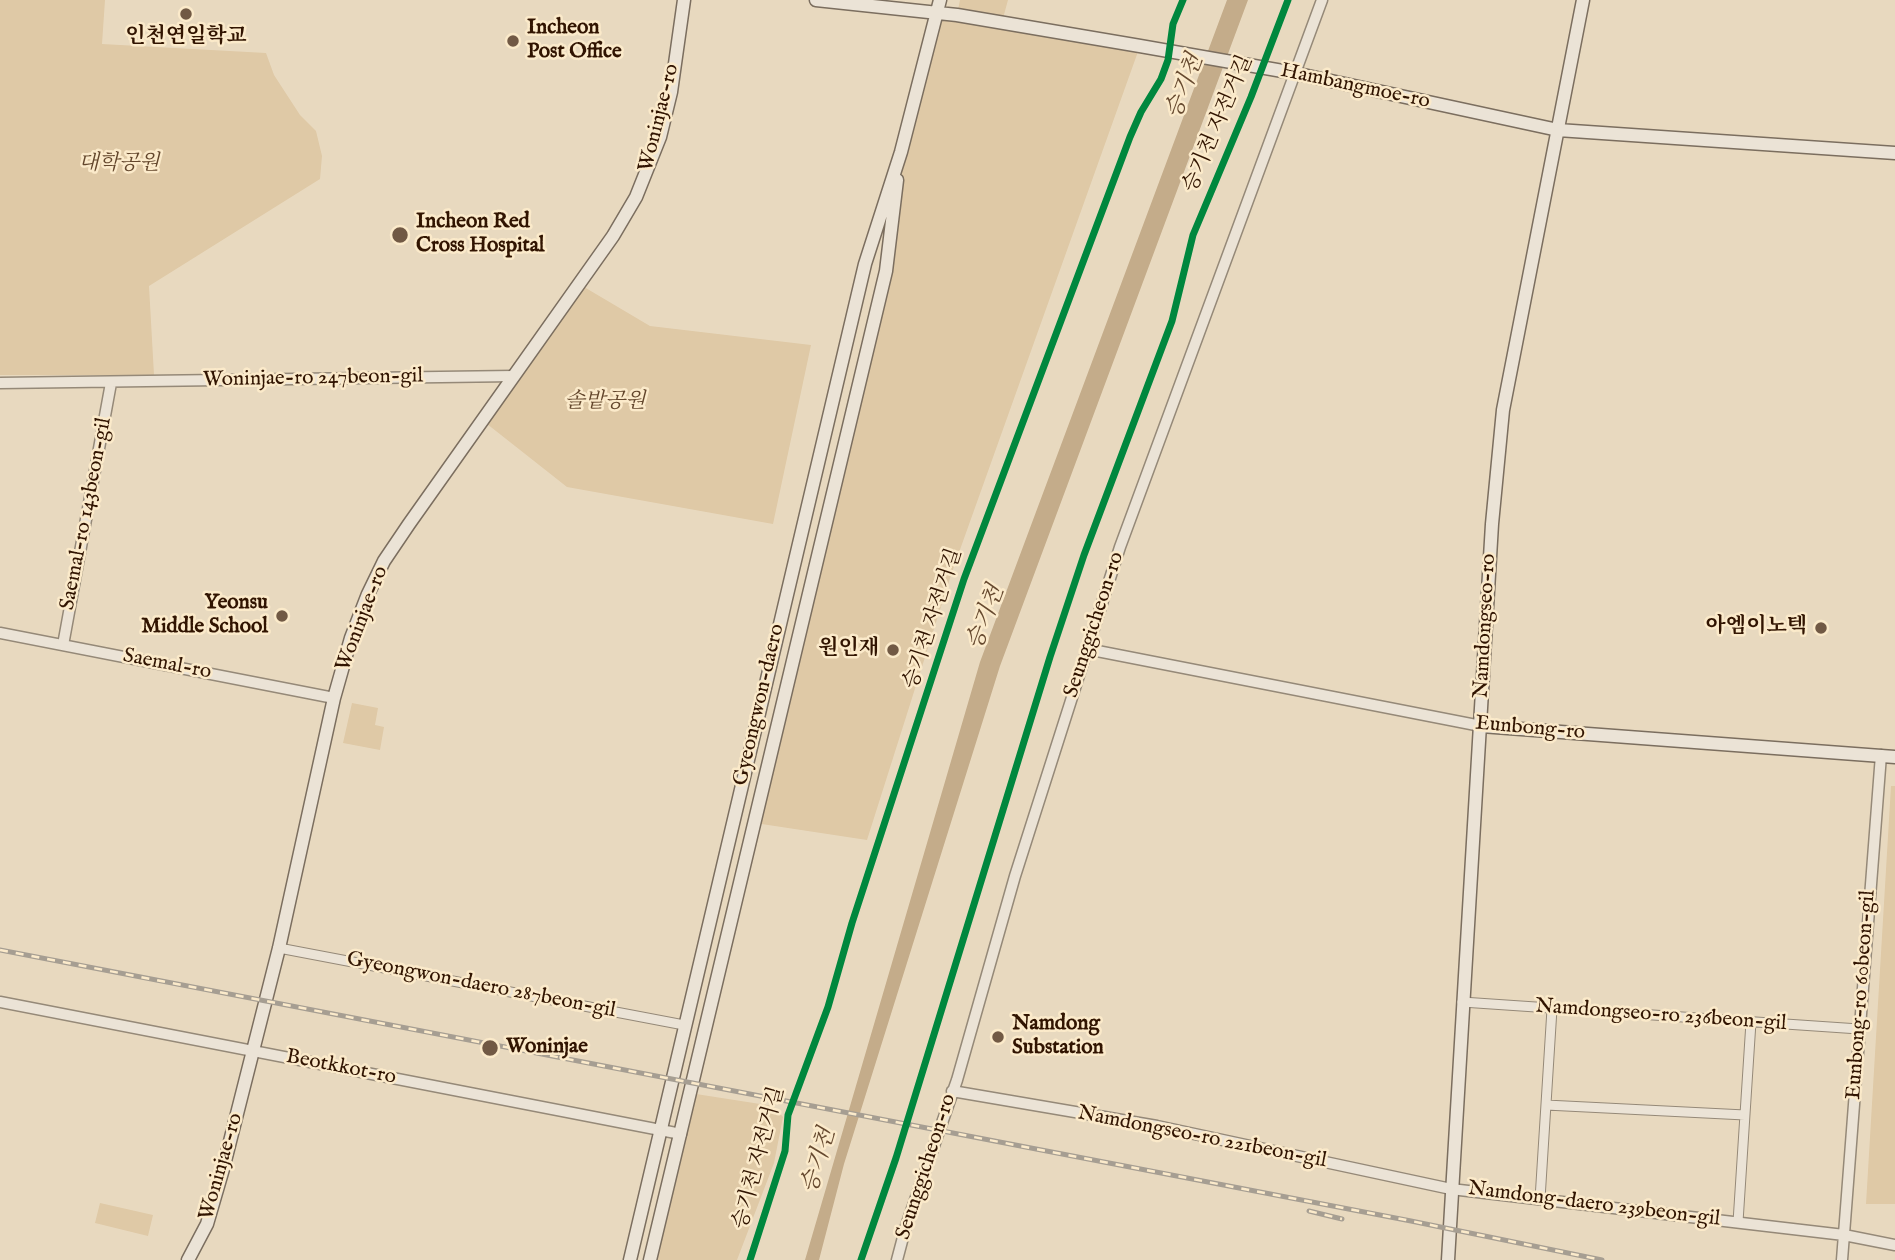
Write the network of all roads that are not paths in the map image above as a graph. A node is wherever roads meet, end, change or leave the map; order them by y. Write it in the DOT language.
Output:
graph roads {
  1 [pos="684,0"];
  2 [pos="816,0"];
  3 [pos="940,0"];
  4 [pos="1321,0"];
  5 [pos="1583,0"];
  6 [pos="937,14"];
  7 [pos="1294,73"];
  8 [pos="1558,130"];
  9 [pos="901,152"];
  10 [pos="1895,153"];
  11 [pos="514,376"];
  12 [pos="0,383"];
  13 [pos="111,383"];
  14 [pos="0,633"];
  15 [pos="63,645"];
  16 [pos="1087,649"];
  17 [pos="334,698"];
  18 [pos="1480,726"];
  19 [pos="1881,755"];
  20 [pos="1895,757"];
  21 [pos="279,948"];
  22 [pos="1462,1002"];
  23 [pos="0,1003"];
  24 [pos="1552,1009"];
  25 [pos="1751,1022"];
  26 [pos="684,1025"];
  27 [pos="1859,1029"];
  28 [pos="254,1051"];
  29 [pos="952,1091"];
  30 [pos="1546,1105"];
  31 [pos="1745,1115"];
  32 [pos="660,1129"];
  33 [pos="681,1133"];
  34 [pos="1451,1189"];
  35 [pos="1540,1199"];
  36 [pos="1738,1222"];
  37 [pos="1844,1235"];
  38 [pos="1895,1245"];
  39 [pos="188,1260"];
  40 [pos="630,1260"];
  41 [pos="650,1260"];
  42 [pos="897,1260"];
  43 [pos="1447,1260"];
  44 [pos="1842,1260"];
  1 -- 11 [label="main road, Woninjae-ro"];
  2 -- 6 [label="main road, Hambangmoe-ro"];
  3 -- 6 [label="main road, Gyeongwon-daero"];
  4 -- 7 [label="street, Seunggicheon-ro"];
  5 -- 8 [label="main road, Namdongseo-ro"];
  6 -- 7 [label="main road, Hambangmoe-ro"];
  6 -- 9 [label="main road, Gyeongwon-daero"];
  7 -- 8 [label="main road, Hambangmoe-ro"];
  7 -- 16 [label="street, Seunggicheon-ro"];
  8 -- 10 [label="main road, Hambangmoe-ro"];
  8 -- 18 [label="main road, Namdongseo-ro"];
  9 -- 26 [label="main road, Gyeongwon-daero"];
  9 -- 33 [label="main road, Gyeongwon-daero"];
  11 -- 13 [label="street, Woninjae-ro 247beon-gil"];
  11 -- 17 [label="main road, Woninjae-ro"];
  12 -- 13 [label="street, Woninjae-ro 247beon-gil"];
  13 -- 15 [label="street, Saemal-ro 143beon-gil"];
  14 -- 15 [label="street, Saemal-ro"];
  15 -- 17 [label="street, Saemal-ro"];
  16 -- 18 [label="street, Eunbong-ro"];
  16 -- 29 [label="street, Seunggicheon-ro"];
  17 -- 21 [label="main road, Woninjae-ro"];
  18 -- 19 [label="main road, Eunbong-ro"];
  18 -- 22 [label="main road, Namdongseo-ro"];
  19 -- 20 [label="main road, Eunbong-ro"];
  19 -- 27 [label="street, Eunbong-ro 60beon-gil"];
  21 -- 26 [label="street, Gyeongwon-daero 287beon-gil"];
  21 -- 28 [label="main road, Woninjae-ro"];
  22 -- 24 [label="street, Namdongseo-ro 236beon-gil"];
  22 -- 34 [label="main road, Namdongseo-ro"];
  23 -- 28 [label="street, Beotkkot-ro"];
  24 -- 25 [label="street, Namdongseo-ro 236beon-gil"];
  24 -- 30 [label="street"];
  25 -- 27 [label="street, Namdongseo-ro 236beon-gil"];
  25 -- 31 [label="street, Namdong-daero 239beon-gil"];
  26 -- 32 [label="main road, Gyeongwon-daero"];
  27 -- 37 [label="street, Eunbong-ro 60beon-gil"];
  28 -- 32 [label="street, Beotkkot-ro"];
  28 -- 39 [label="main road, Woninjae-ro"];
  29 -- 34 [label="street, Namdongseo-ro 221beon-gil"];
  29 -- 42 [label="street, Seunggicheon-ro"];
  30 -- 31 [label="street"];
  30 -- 35 [label="street"];
  31 -- 36 [label="street, Namdong-daero 239beon-gil"];
  32 -- 33 [label="street, Beotkkot-ro"];
  32 -- 40 [label="main road, Gyeongwon-daero"];
  33 -- 41 [label="main road, Gyeongwon-daero"];
  34 -- 35 [label="street, Namdong-daero 239beon-gil"];
  34 -- 43 [label="main road, Namdongseo-ro"];
  35 -- 36 [label="street, Namdong-daero 239beon-gil"];
  36 -- 37 [label="street, Namdong-daero 239beon-gil"];
  37 -- 38 [label="street, Namdong-daero 239beon-gil"];
  37 -- 44 [label="street, Eunbong-ro 60beon-gil"];
}
